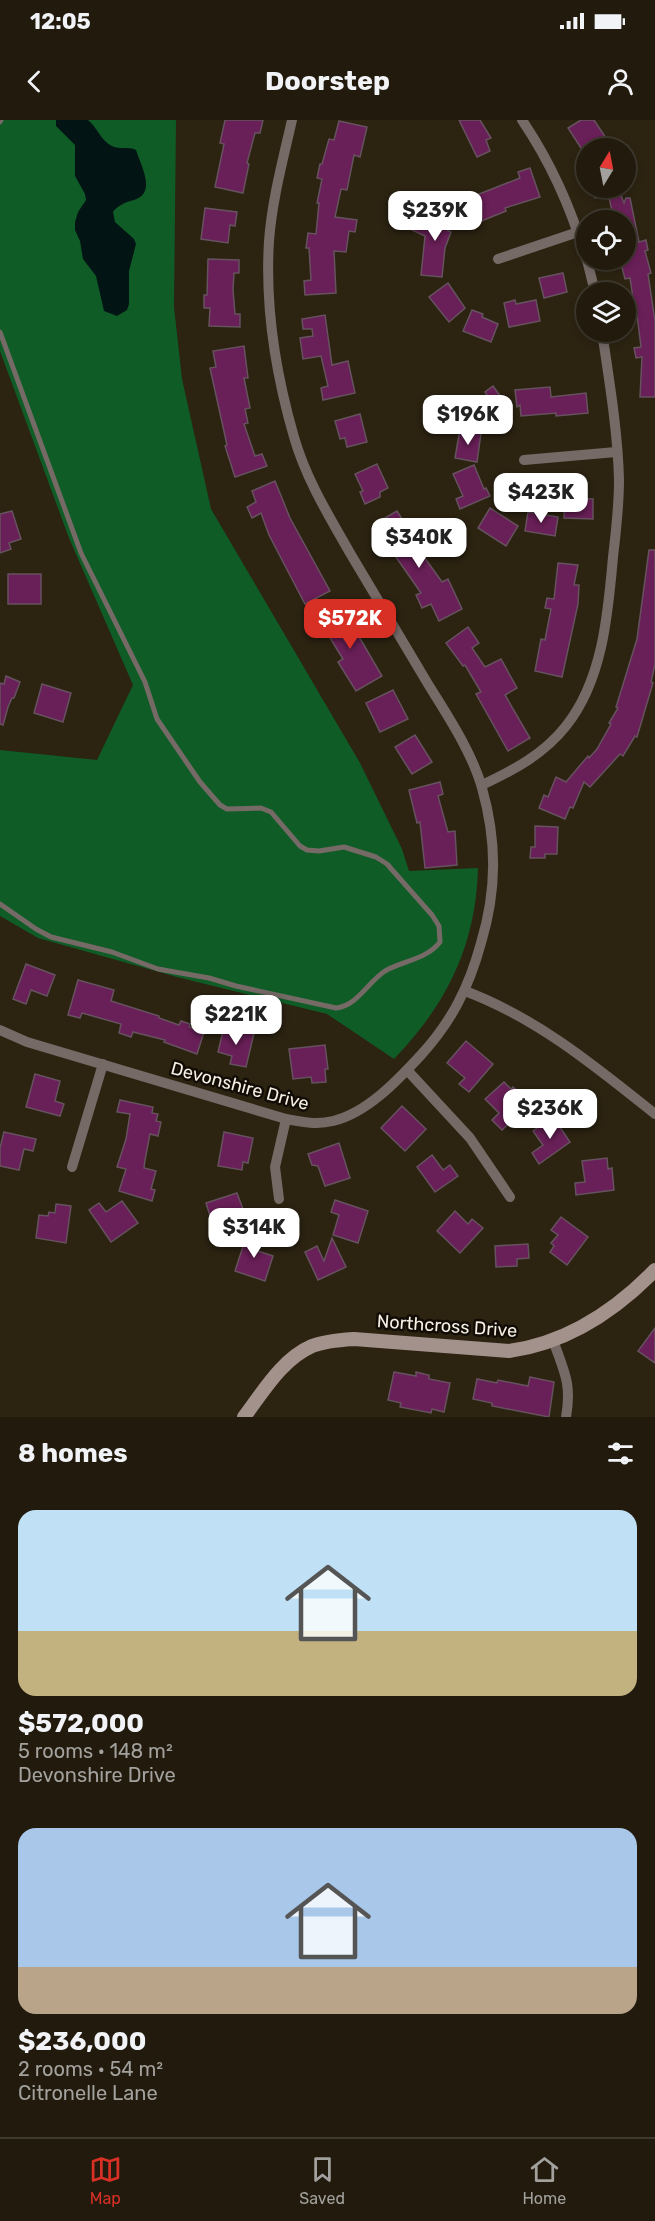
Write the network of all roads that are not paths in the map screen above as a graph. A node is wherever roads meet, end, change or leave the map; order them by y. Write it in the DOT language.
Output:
graph roads {
  1 [pos="292,120"];
  2 [pos="522,120"];
  3 [pos="576,228"];
  4 [pos="576,233"];
  5 [pos="498,259"];
  6 [pos="0,332"];
  7 [pos="603,342"];
  8 [pos="616,452"];
  9 [pos="524,460"];
  10 [pos="482,785"];
  11 [pos="0,904"];
  12 [pos="465,991"];
  13 [pos="0,1030"];
  14 [pos="102,1064"];
  15 [pos="407,1070"];
  16 [pos="655,1114"];
  17 [pos="286,1119"];
  18 [pos="72,1167"];
  19 [pos="510,1197"];
  20 [pos="279,1199"];
  21 [pos="655,1270"];
  22 [pos="554,1340"];
  23 [pos="244,1417"];
  24 [pos="566,1417"];
  1 -- 10 [label="street, Devonshire Drive"];
  2 -- 3 [label="street"];
  4 -- 5 [label="street"];
  6 -- 11 [label="lane"];
  7 -- 8 [label="street"];
  8 -- 9 [label="street"];
  8 -- 10 [label="street"];
  10 -- 12 [label="street, Devonshire Drive"];
  12 -- 15 [label="street, Devonshire Drive"];
  12 -- 16 [label="street"];
  13 -- 14 [label="street, Devonshire Drive"];
  14 -- 17 [label="street, Devonshire Drive"];
  14 -- 18 [label="street"];
  15 -- 17 [label="street, Devonshire Drive"];
  15 -- 19 [label="street"];
  17 -- 20 [label="street"];
  21 -- 22 [label="street, Northcross Drive"];
  22 -- 23 [label="street, Northcross Drive"];
  22 -- 24 [label="street"];
}
